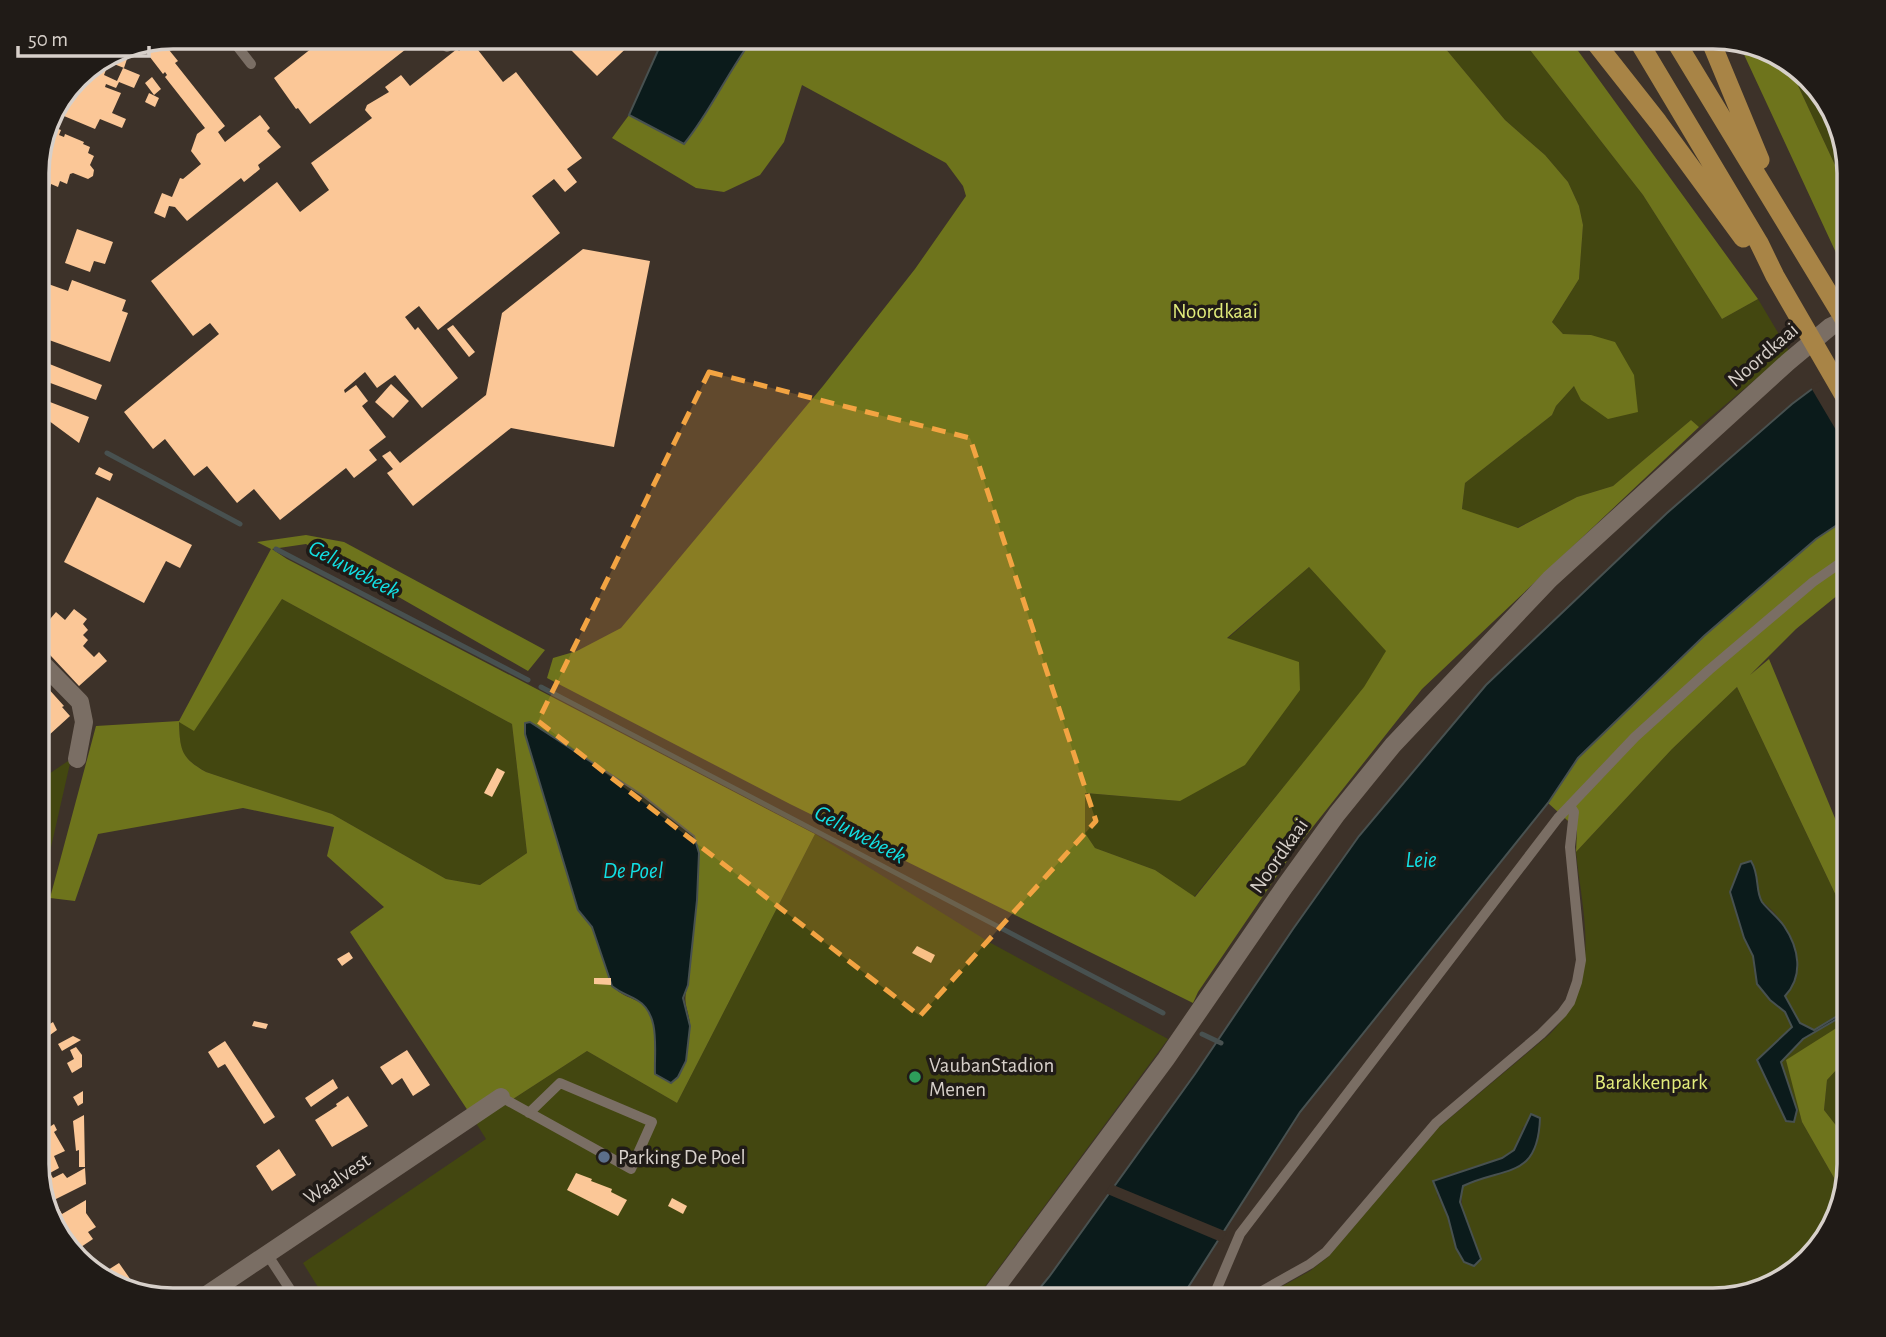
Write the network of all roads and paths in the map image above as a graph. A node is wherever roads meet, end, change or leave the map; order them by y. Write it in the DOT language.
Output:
graph roads {
  1 [pos="239,49"];
  2 [pos="1600,49"];
  3 [pos="1643,49"];
  4 [pos="1680,49"];
  5 [pos="1714,49"];
  6 [pos="251,64"];
  7 [pos="1775,204"];
  8 [pos="1775,276"];
  9 [pos="1837,306"];
  10 [pos="1837,324"];
  11 [pos="1837,383"];
  12 [pos="1837,565"];
  13 [pos="49,670"];
  14 [pos="77,759"];
  15 [pos="1570,806"];
  16 [pos="501,1097"];
  17 [pos="529,1113"];
  18 [pos="267,1254"];
  19 [pos="217,1288"];
  20 [pos="289,1288"];
  21 [pos="996,1288"];
  22 [pos="1217,1288"];
  23 [pos="1267,1288"];
  1 -- 6 [label="lane"];
  2 -- 8 [label="highway"];
  3 -- 8 [label="highway"];
  4 -- 7 [label="highway"];
  5 -- 7 [label="highway"];
  7 -- 9 [label="highway"];
  8 -- 11 [label="highway"];
  10 -- 21 [label="street, Noordkaai"];
  12 -- 15 [label="lane"];
  13 -- 14 [label="street"];
  15 -- 22 [label="lane"];
  15 -- 23 [label="lane"];
  16 -- 17 [label="lane"];
  16 -- 18 [label="street, Waalvest"];
  17 -- 17 [label="lane"];
  18 -- 19 [label="street, Waalvest"];
  18 -- 20 [label="lane"];
}
